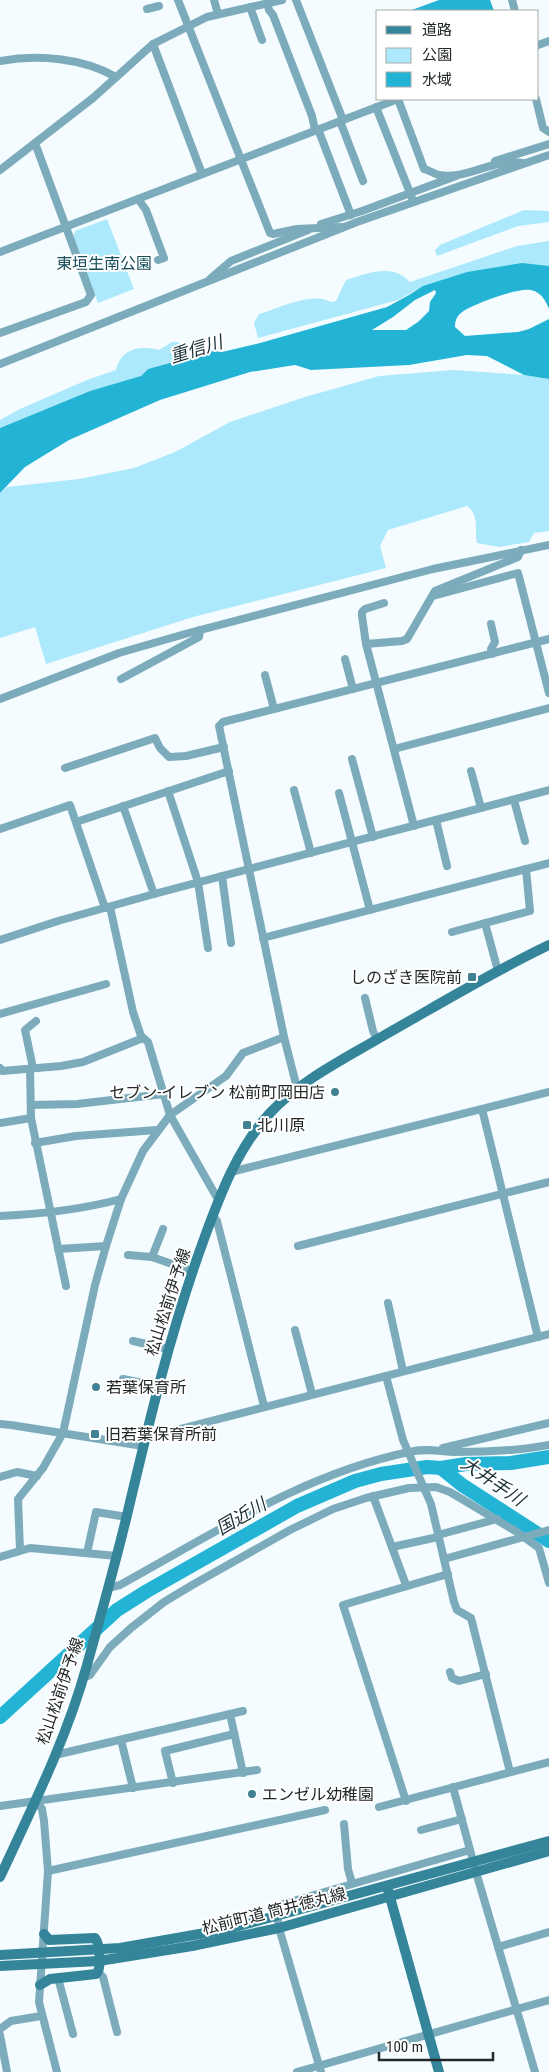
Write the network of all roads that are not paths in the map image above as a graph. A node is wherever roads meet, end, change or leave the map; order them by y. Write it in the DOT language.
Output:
graph roads {
  1 [pos="178,0"];
  2 [pos="214,0"];
  3 [pos="282,0"];
  4 [pos="296,0"];
  5 [pos="267,3"];
  6 [pos="250,7"];
  7 [pos="218,14"];
  8 [pos="189,25"];
  9 [pos="262,40"];
  10 [pos="153,44"];
  11 [pos="0,61"];
  12 [pos="116,77"];
  13 [pos="536,100"];
  14 [pos="376,107"];
  15 [pos="341,120"];
  16 [pos="317,129"];
  17 [pos="549,132"];
  18 [pos="35,142"];
  19 [pos="549,144"];
  20 [pos="549,155"];
  21 [pos="241,158"];
  22 [pos="525,163"];
  23 [pos="487,166"];
  24 [pos="0,170"];
  25 [pos="202,174"];
  26 [pos="460,175"];
  27 [pos="363,181"];
  28 [pos="410,194"];
  29 [pos="138,199"];
  30 [pos="413,202"];
  31 [pos="350,215"];
  32 [pos="67,226"];
  33 [pos="344,227"];
  34 [pos="311,228"];
  35 [pos="0,252"];
  36 [pos="158,260"];
  37 [pos="209,280"];
  38 [pos="0,333"];
  39 [pos="0,364"];
  40 [pos="549,545"];
  41 [pos="521,550"];
  42 [pos="433,596"];
  43 [pos="384,603"];
  44 [pos="491,624"];
  45 [pos="200,630"];
  46 [pos="549,639"];
  47 [pos="536,643"];
  48 [pos="366,644"];
  49 [pos="492,654"];
  50 [pos="345,658"];
  51 [pos="264,675"];
  52 [pos="120,679"];
  53 [pos="377,683"];
  54 [pos="353,689"];
  55 [pos="549,693"];
  56 [pos="0,699"];
  57 [pos="549,708"];
  58 [pos="274,709"];
  59 [pos="224,747"];
  60 [pos="394,749"];
  61 [pos="352,759"];
  62 [pos="64,768"];
  63 [pos="229,771"];
  64 [pos="471,771"];
  65 [pos="294,790"];
  66 [pos="549,790"];
  67 [pos="168,791"];
  68 [pos="339,793"];
  69 [pos="514,800"];
  70 [pos="123,806"];
  71 [pos="481,808"];
  72 [pos="436,820"];
  73 [pos="76,822"];
  74 [pos="414,826"];
  75 [pos="0,829"];
  76 [pos="373,837"];
  77 [pos="525,841"];
  78 [pos="352,842"];
  79 [pos="311,853"];
  80 [pos="549,863"];
  81 [pos="447,866"];
  82 [pos="249,869"];
  83 [pos="526,869"];
  84 [pos="222,876"];
  85 [pos="198,882"];
  86 [pos="154,894"];
  87 [pos="107,907"];
  88 [pos="370,910"];
  89 [pos="485,923"];
  90 [pos="452,932"];
  91 [pos="263,938"];
  92 [pos="0,940"];
  93 [pos="231,943"];
  94 [pos="549,946"];
  95 [pos="208,948"];
  96 [pos="498,971"];
  97 [pos="106,984"];
  98 [pos="365,998"];
  99 [pos="0,1014"];
  100 [pos="36,1021"];
  101 [pos="284,1037"];
  102 [pos="144,1038"];
  103 [pos="377,1040"];
  104 [pos="32,1069"];
  105 [pos="1,1071"];
  106 [pos="297,1088"];
  107 [pos="549,1092"];
  108 [pos="164,1094"];
  109 [pos="31,1105"];
  110 [pos="482,1109"];
  111 [pos="170,1115"];
  112 [pos="31,1118"];
  113 [pos="0,1123"];
  114 [pos="157,1130"];
  115 [pos="35,1143"];
  116 [pos="231,1172"];
  117 [pos="549,1182"];
  118 [pos="503,1194"];
  119 [pos="121,1199"];
  120 [pos="219,1199"];
  121 [pos="50,1213"];
  122 [pos="0,1216"];
  123 [pos="213,1216"];
  124 [pos="163,1229"];
  125 [pos="106,1246"];
  126 [pos="298,1246"];
  127 [pos="58,1249"];
  128 [pos="128,1255"];
  129 [pos="152,1257"];
  130 [pos="192,1271"];
  131 [pos="66,1286"];
  132 [pos="388,1303"];
  133 [pos="295,1330"];
  134 [pos="549,1334"];
  135 [pos="538,1337"];
  136 [pos="133,1341"];
  137 [pos="168,1349"];
  138 [pos="403,1371"];
  139 [pos="386,1376"];
  140 [pos="123,1379"];
  141 [pos="158,1386"];
  142 [pos="312,1394"];
  143 [pos="264,1406"];
  144 [pos="549,1423"];
  145 [pos="0,1424"];
  146 [pos="62,1433"];
  147 [pos="144,1441"];
  148 [pos="549,1445"];
  149 [pos="434,1451"];
  150 [pos="409,1453"];
  151 [pos="37,1476"];
  152 [pos="0,1478"];
  153 [pos="423,1485"];
  154 [pos="373,1496"];
  155 [pos="127,1517"];
  156 [pos="497,1519"];
  157 [pos="549,1530"];
  158 [pos="438,1536"];
  159 [pos="525,1537"];
  160 [pos="392,1547"];
  161 [pos="540,1548"];
  162 [pos="20,1550"];
  163 [pos="549,1551"];
  164 [pos="87,1553"];
  165 [pos="117,1556"];
  166 [pos="0,1557"];
  167 [pos="444,1559"];
  168 [pos="448,1574"];
  169 [pos="549,1583"];
  170 [pos="406,1585"];
  171 [pos="106,1593"];
  172 [pos="450,1672"];
  173 [pos="85,1673"];
  174 [pos="486,1674"];
  175 [pos="243,1711"];
  176 [pos="230,1714"];
  177 [pos="234,1734"];
  178 [pos="121,1740"];
  179 [pos="55,1755"];
  180 [pos="549,1762"];
  181 [pos="257,1770"];
  182 [pos="510,1772"];
  183 [pos="243,1773"];
  184 [pos="173,1783"];
  185 [pos="454,1787"];
  186 [pos="132,1788"];
  187 [pos="406,1800"];
  188 [pos="36,1801"];
  189 [pos="0,1806"];
  190 [pos="379,1807"];
  191 [pos="325,1810"];
  192 [pos="462,1819"];
  193 [pos="344,1824"];
  194 [pos="421,1830"];
  195 [pos="549,1841"];
  196 [pos="470,1850"];
  197 [pos="549,1851"];
  198 [pos="474,1867"];
  199 [pos="48,1871"];
  200 [pos="0,1877"];
  201 [pos="352,1883"];
  202 [pos="388,1891"];
  203 [pos="277,1916"];
  204 [pos="278,1928"];
  205 [pos="549,1932"];
  206 [pos="44,1934"];
  207 [pos="498,1947"];
  208 [pos="43,1953"];
  209 [pos="99,1955"];
  210 [pos="0,1956"];
  211 [pos="42,1965"];
  212 [pos="0,1966"];
  213 [pos="99,1973"];
  214 [pos="58,1978"];
  215 [pos="40,1985"];
  216 [pos="549,2000"];
  217 [pos="517,2009"];
  218 [pos="41,2016"];
  219 [pos="0,2029"];
  220 [pos="117,2032"];
  221 [pos="73,2034"];
  222 [pos="429,2034"];
  223 [pos="0,2035"];
  224 [pos="320,2069"];
  225 [pos="7,2072"];
  226 [pos="56,2072"];
  227 [pos="297,2072"];
  228 [pos="439,2072"];
  229 [pos="535,2072"];
  1 -- 8 [label="street"];
  2 -- 7 [label="street"];
  3 -- 5 [label="street"];
  4 -- 15 [label="street"];
  5 -- 6 [label="street"];
  5 -- 16 [label="street"];
  6 -- 7 [label="street"];
  6 -- 9 [label="street"];
  7 -- 8 [label="street"];
  8 -- 10 [label="street"];
  8 -- 21 [label="street"];
  10 -- 12 [label="street"];
  10 -- 25 [label="street"];
  11 -- 12 [label="street"];
  12 -- 18 [label="street"];
  13 -- 17 [label="street"];
  14 -- 15 [label="street"];
  14 -- 26 [label="street"];
  14 -- 28 [label="street"];
  15 -- 16 [label="street"];
  15 -- 27 [label="street"];
  16 -- 21 [label="street"];
  16 -- 31 [label="street"];
  18 -- 24 [label="street"];
  18 -- 32 [label="street"];
  19 -- 23 [label="street"];
  20 -- 22 [label="street"];
  21 -- 25 [label="street"];
  21 -- 34 [label="street"];
  22 -- 23 [label="street"];
  22 -- 30 [label="street"];
  23 -- 26 [label="street"];
  25 -- 29 [label="street"];
  26 -- 28 [label="street"];
  28 -- 30 [label="street"];
  28 -- 31 [label="street"];
  29 -- 32 [label="street"];
  29 -- 36 [label="street"];
  30 -- 33 [label="street"];
  31 -- 34 [label="street"];
  32 -- 35 [label="street"];
  32 -- 38 [label="street"];
  33 -- 34 [label="street"];
  33 -- 37 [label="street"];
  34 -- 37 [label="street"];
  37 -- 39 [label="street"];
  40 -- 41 [label="street"];
  41 -- 42 [label="street"];
  41 -- 45 [label="street"];
  42 -- 47 [label="street"];
  42 -- 48 [label="street"];
  43 -- 48 [label="street"];
  44 -- 49 [label="street"];
  45 -- 52 [label="street"];
  45 -- 56 [label="street"];
  46 -- 47 [label="street"];
  47 -- 49 [label="street"];
  47 -- 55 [label="street"];
  48 -- 53 [label="street"];
  49 -- 53 [label="street"];
  50 -- 54 [label="street"];
  51 -- 58 [label="street"];
  53 -- 54 [label="street"];
  53 -- 60 [label="street"];
  54 -- 58 [label="street"];
  57 -- 60 [label="street"];
  58 -- 59 [label="street"];
  59 -- 62 [label="street"];
  59 -- 63 [label="street"];
  60 -- 74 [label="street"];
  61 -- 76 [label="street"];
  63 -- 67 [label="street"];
  63 -- 82 [label="street"];
  64 -- 71 [label="street"];
  65 -- 79 [label="street"];
  66 -- 69 [label="street"];
  67 -- 70 [label="street"];
  67 -- 85 [label="street"];
  68 -- 78 [label="street"];
  69 -- 71 [label="street"];
  69 -- 77 [label="street"];
  70 -- 73 [label="street"];
  70 -- 86 [label="street"];
  71 -- 72 [label="street"];
  72 -- 74 [label="street"];
  72 -- 81 [label="street"];
  73 -- 75 [label="street"];
  73 -- 87 [label="street"];
  74 -- 76 [label="street"];
  76 -- 78 [label="street"];
  78 -- 79 [label="street"];
  78 -- 88 [label="street"];
  79 -- 82 [label="street"];
  80 -- 83 [label="street"];
  82 -- 84 [label="street"];
  82 -- 91 [label="street"];
  83 -- 88 [label="street"];
  83 -- 89 [label="street"];
  84 -- 85 [label="street"];
  84 -- 93 [label="street"];
  85 -- 86 [label="street"];
  85 -- 95 [label="street"];
  86 -- 87 [label="street"];
  87 -- 92 [label="street"];
  87 -- 102 [label="street"];
  88 -- 91 [label="street"];
  89 -- 90 [label="street"];
  89 -- 96 [label="street"];
  91 -- 101 [label="street"];
  94 -- 96 [label="street, 松山松前伊予線"];
  96 -- 103 [label="street, 松山松前伊予線"];
  97 -- 99 [label="street"];
  98 -- 103 [label="street"];
  100 -- 104 [label="street"];
  101 -- 106 [label="street"];
  101 -- 111 [label="street"];
  102 -- 104 [label="street"];
  102 -- 108 [label="street"];
  103 -- 106 [label="street, 松山松前伊予線"];
  104 -- 105 [label="street"];
  104 -- 109 [label="street"];
  106 -- 116 [label="street, 松山松前伊予線"];
  107 -- 110 [label="street"];
  108 -- 109 [label="street"];
  108 -- 111 [label="street"];
  109 -- 112 [label="street"];
  110 -- 116 [label="street"];
  110 -- 118 [label="street"];
  111 -- 114 [label="street"];
  111 -- 120 [label="street"];
  112 -- 113 [label="street"];
  112 -- 115 [label="street"];
  114 -- 115 [label="street"];
  114 -- 119 [label="street"];
  115 -- 121 [label="street"];
  116 -- 120 [label="street, 松山松前伊予線"];
  117 -- 118 [label="street"];
  118 -- 126 [label="street"];
  118 -- 135 [label="street"];
  119 -- 121 [label="street"];
  119 -- 125 [label="street"];
  120 -- 123 [label="street, 松山松前伊予線"];
  121 -- 122 [label="street"];
  121 -- 127 [label="street"];
  123 -- 130 [label="street, 松山松前伊予線"];
  123 -- 143 [label="street"];
  124 -- 129 [label="street"];
  125 -- 127 [label="street"];
  125 -- 146 [label="street"];
  127 -- 131 [label="street"];
  128 -- 129 [label="street"];
  129 -- 130 [label="street"];
  130 -- 137 [label="street, 松山松前伊予線"];
  132 -- 138 [label="street"];
  133 -- 142 [label="street"];
  134 -- 135 [label="street"];
  135 -- 138 [label="street"];
  136 -- 137 [label="street"];
  137 -- 141 [label="street, 松山松前伊予線"];
  138 -- 139 [label="street"];
  139 -- 142 [label="street"];
  139 -- 150 [label="street"];
  140 -- 141 [label="street"];
  141 -- 147 [label="street, 松山松前伊予線"];
  142 -- 143 [label="street"];
  143 -- 147 [label="street"];
  144 -- 149 [label="street"];
  145 -- 146 [label="street"];
  146 -- 147 [label="street"];
  146 -- 151 [label="street"];
  147 -- 155 [label="street, 松山松前伊予線"];
  148 -- 149 [label="street"];
  149 -- 150 [label="street"];
  150 -- 153 [label="street"];
  150 -- 171 [label="street"];
  151 -- 152 [label="street"];
  151 -- 162 [label="street"];
  153 -- 154 [label="street"];
  153 -- 156 [label="street"];
  153 -- 158 [label="street"];
  154 -- 160 [label="street"];
  154 -- 173 [label="street"];
  155 -- 164 [label="street"];
  155 -- 165 [label="street, 松山松前伊予線"];
  156 -- 158 [label="street"];
  156 -- 159 [label="street"];
  157 -- 159 [label="street"];
  158 -- 160 [label="street"];
  158 -- 167 [label="street"];
  159 -- 161 [label="street"];
  159 -- 167 [label="street"];
  160 -- 170 [label="street"];
  161 -- 163 [label="street"];
  161 -- 169 [label="street"];
  162 -- 164 [label="street"];
  162 -- 166 [label="street"];
  164 -- 165 [label="street"];
  165 -- 171 [label="street, 松山松前伊予線"];
  167 -- 168 [label="street"];
  168 -- 170 [label="street"];
  168 -- 174 [label="street"];
  170 -- 187 [label="street"];
  171 -- 173 [label="street, 松山松前伊予線"];
  172 -- 174 [label="street"];
  173 -- 179 [label="street, 松山松前伊予線"];
  174 -- 182 [label="street"];
  175 -- 176 [label="street"];
  176 -- 177 [label="street"];
  176 -- 178 [label="street"];
  177 -- 183 [label="street"];
  177 -- 184 [label="street"];
  178 -- 179 [label="street"];
  178 -- 186 [label="street"];
  179 -- 188 [label="street, 松山松前伊予線"];
  180 -- 182 [label="street"];
  181 -- 183 [label="street"];
  182 -- 185 [label="street"];
  183 -- 184 [label="street"];
  184 -- 186 [label="street"];
  185 -- 187 [label="street"];
  185 -- 192 [label="street"];
  186 -- 188 [label="street"];
  187 -- 190 [label="street"];
  188 -- 189 [label="street"];
  188 -- 199 [label="street"];
  188 -- 200 [label="street, 松山松前伊予線"];
  191 -- 199 [label="street"];
  192 -- 194 [label="street"];
  192 -- 196 [label="street"];
  193 -- 201 [label="street"];
  195 -- 198 [label="street, 松前町道 筒井徳丸線"];
  196 -- 198 [label="street"];
  196 -- 201 [label="street"];
  197 -- 198 [label="street, 松前町道 筒井徳丸線"];
  198 -- 202 [label="street, 松前町道 筒井徳丸線"];
  198 -- 207 [label="street"];
  199 -- 206 [label="street"];
  201 -- 203 [label="street"];
  202 -- 203 [label="street, 松前町道 筒井徳丸線"];
  202 -- 204 [label="street, 松前町道 筒井徳丸線"];
  202 -- 222 [label="street"];
  203 -- 204 [label="street"];
  203 -- 209 [label="street, 松前町道 筒井徳丸線"];
  204 -- 209 [label="street, 松前町道 筒井徳丸線"];
  204 -- 224 [label="street"];
  205 -- 207 [label="street"];
  206 -- 208 [label="street"];
  206 -- 209 [label="street"];
  207 -- 217 [label="street"];
  208 -- 209 [label="street, 松前町道 筒井徳丸線"];
  208 -- 210 [label="street, 松前町道 筒井徳丸線"];
  208 -- 211 [label="street"];
  209 -- 211 [label="street, 松前町道 筒井徳丸線"];
  209 -- 213 [label="street"];
  211 -- 212 [label="street, 松前町道 筒井徳丸線"];
  211 -- 215 [label="street"];
  213 -- 214 [label="street"];
  213 -- 220 [label="street"];
  214 -- 215 [label="street"];
  214 -- 221 [label="street"];
  215 -- 218 [label="street"];
  216 -- 217 [label="street"];
  217 -- 222 [label="street"];
  217 -- 229 [label="street"];
  218 -- 219 [label="street"];
  218 -- 226 [label="street"];
  222 -- 224 [label="street"];
  222 -- 228 [label="street"];
  223 -- 225 [label="street"];
  224 -- 227 [label="street"];
}
